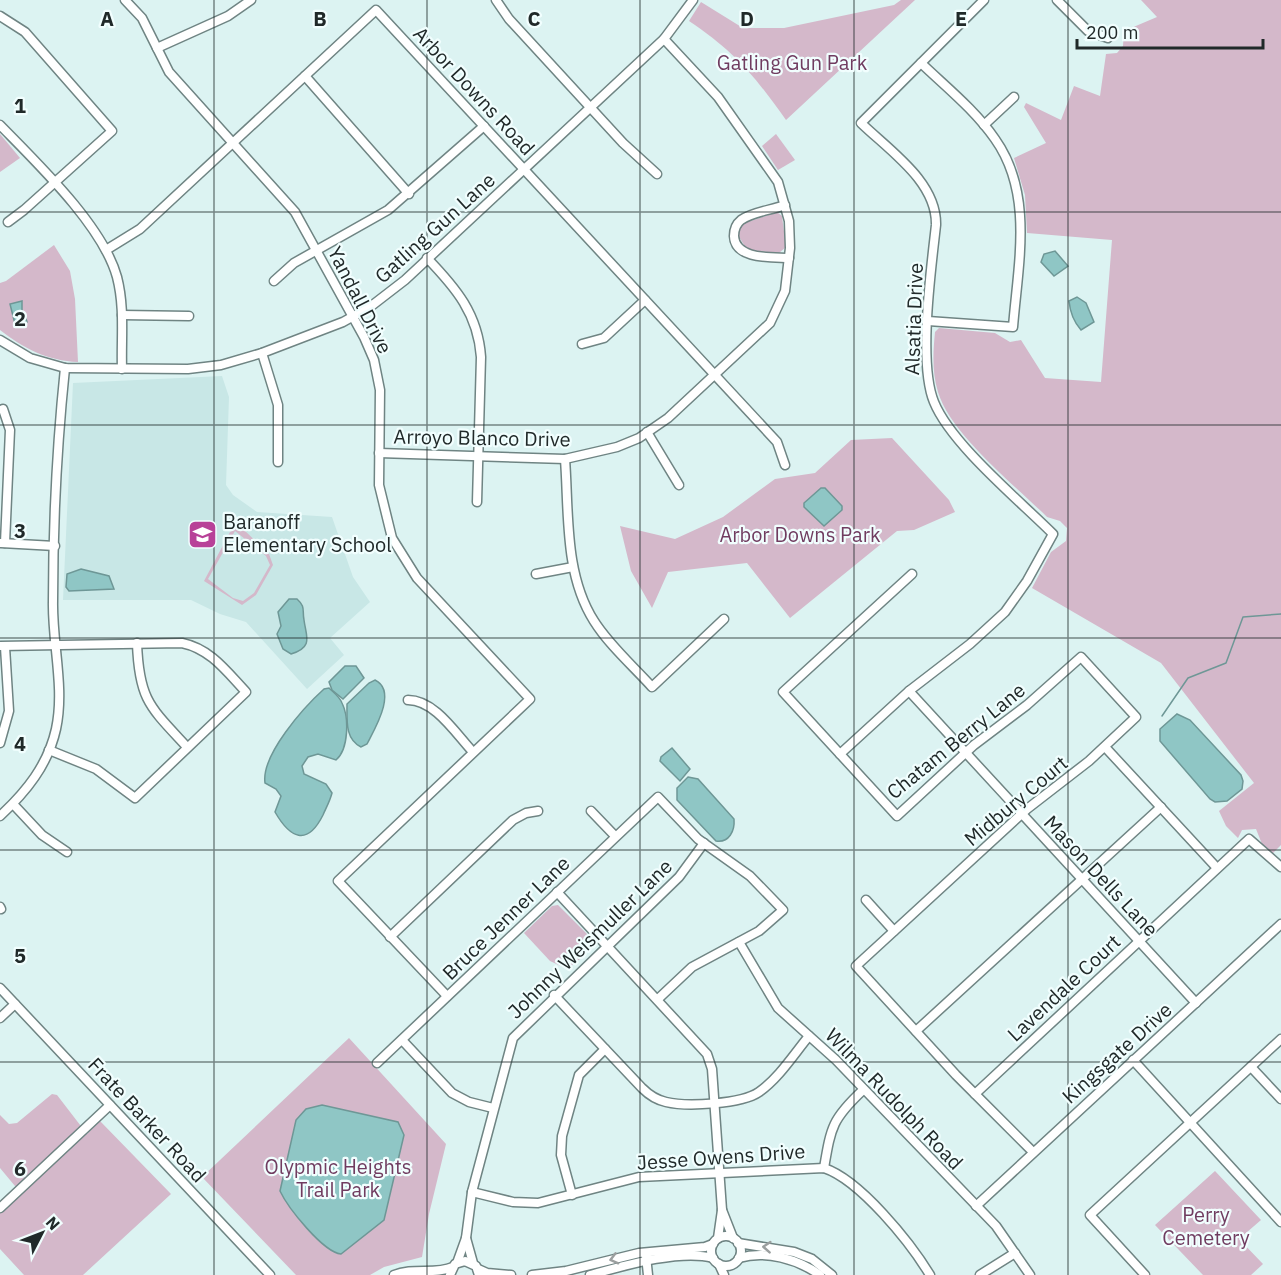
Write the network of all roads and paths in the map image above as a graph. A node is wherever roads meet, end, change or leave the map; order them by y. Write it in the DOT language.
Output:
graph roads {
  1 [pos="125,0"];
  2 [pos="251,0"];
  3 [pos="496,0"];
  4 [pos="693,0"];
  5 [pos="984,0"];
  6 [pos="1057,0"];
  7 [pos="0,16"];
  8 [pos="1108,38"];
  9 [pos="664,39"];
  10 [pos="157,48"];
  11 [pos="921,63"];
  12 [pos="305,76"];
  13 [pos="1014,97"];
  14 [pos="591,107"];
  15 [pos="0,125"];
  16 [pos="984,125"];
  17 [pos="484,126"];
  18 [pos="233,143"];
  19 [pos="524,170"];
  20 [pos="657,174"];
  21 [pos="54,184"];
  22 [pos="409,194"];
  23 [pos="785,205"];
  24 [pos="8,222"];
  25 [pos="106,250"];
  26 [pos="316,251"];
  27 [pos="428,258"];
  28 [pos="789,258"];
  29 [pos="274,281"];
  30 [pos="645,300"];
  31 [pos="122,315"];
  32 [pos="189,316"];
  33 [pos="353,317"];
  34 [pos="928,321"];
  35 [pos="0,340"];
  36 [pos="582,344"];
  37 [pos="262,353"];
  38 [pos="65,368"];
  39 [pos="122,369"];
  40 [pos="715,375"];
  41 [pos="3,409"];
  42 [pos="647,432"];
  43 [pos="379,453"];
  44 [pos="478,457"];
  45 [pos="565,459"];
  46 [pos="278,462"];
  47 [pos="4,464"];
  48 [pos="785,465"];
  49 [pos="679,485"];
  50 [pos="477,502"];
  51 [pos="2,543"];
  52 [pos="55,546"];
  53 [pos="573,567"];
  54 [pos="536,574"];
  55 [pos="912,574"];
  56 [pos="724,620"];
  57 [pos="137,643"];
  58 [pos="55,646"];
  59 [pos="3,647"];
  60 [pos="1081,657"];
  61 [pos="909,692"];
  62 [pos="408,700"];
  63 [pos="0,743"];
  64 [pos="187,747"];
  65 [pos="1105,747"];
  66 [pos="49,750"];
  67 [pos="473,752"];
  68 [pos="965,753"];
  69 [pos="840,754"];
  70 [pos="13,804"];
  71 [pos="1161,807"];
  72 [pos="538,811"];
  73 [pos="591,811"];
  74 [pos="1022,814"];
  75 [pos="0,816"];
  76 [pos="615,836"];
  77 [pos="704,843"];
  78 [pos="67,852"];
  79 [pos="1281,867"];
  80 [pos="1217,868"];
  81 [pos="1082,880"];
  82 [pos="557,892"];
  83 [pos="866,900"];
  84 [pos="1281,924"];
  85 [pos="894,931"];
  86 [pos="390,937"];
  87 [pos="1138,941"];
  88 [pos="739,942"];
  89 [pos="608,945"];
  90 [pos="0,988"];
  91 [pos="554,995"];
  92 [pos="447,996"];
  93 [pos="658,999"];
  94 [pos="1196,1003"];
  95 [pos="15,1004"];
  96 [pos="0,1018"];
  97 [pos="916,1031"];
  98 [pos="809,1036"];
  99 [pos="1281,1039"];
  100 [pos="402,1040"];
  101 [pos="605,1049"];
  102 [pos="1133,1060"];
  103 [pos="377,1063"];
  104 [pos="1251,1067"];
  105 [pos="863,1090"];
  106 [pos="975,1094"];
  107 [pos="1281,1099"];
  108 [pos="715,1102"];
  109 [pos="110,1105"];
  110 [pos="493,1108"];
  111 [pos="1190,1123"];
  112 [pos="1033,1152"];
  113 [pos="824,1168"];
  114 [pos="719,1174"];
  115 [pos="472,1192"];
  116 [pos="572,1195"];
  117 [pos="976,1206"];
  118 [pos="0,1208"];
  119 [pos="722,1210"];
  120 [pos="1281,1222"];
  121 [pos="466,1238"];
  122 [pos="736,1240"];
  123 [pos="715,1241"];
  124 [pos="1015,1252"];
  125 [pos="646,1257"];
  126 [pos="737,1260"];
  127 [pos="716,1261"];
  128 [pos="453,1268"];
  129 [pos="477,1269"];
  130 [pos="270,1275"];
  131 [pos="394,1275"];
  132 [pos="511,1275"];
  133 [pos="532,1275"];
  134 [pos="590,1275"];
  135 [pos="648,1275"];
  136 [pos="724,1275"];
  137 [pos="733,1275"];
  138 [pos="820,1275"];
  139 [pos="832,1275"];
  140 [pos="930,1275"];
  141 [pos="980,1275"];
  142 [pos="1030,1275"];
  143 [pos="1145,1275"];
  1 -- 10 [label="street, Yandall Drive"];
  2 -- 10 [label="street"];
  3 -- 14 [label="street"];
  4 -- 9 [label="street, Gatling Gun Lane"];
  5 -- 11 [label="street"];
  6 -- 8 [label="street"];
  7 -- 21 [label="street"];
  9 -- 14 [label="street, Gatling Gun Lane"];
  9 -- 23 [label="street, Arroyo Blanco Drive"];
  10 -- 18 [label="street, Yandall Drive"];
  11 -- 16 [label="street"];
  11 -- 34 [label="street, Alsatia Drive"];
  12 -- 17 [label="street, Arbor Downs Road"];
  12 -- 18 [label="street, Arbor Downs Road"];
  12 -- 22 [label="street"];
  13 -- 16 [label="street"];
  14 -- 19 [label="street, Gatling Gun Lane"];
  14 -- 20 [label="street"];
  15 -- 21 [label="street"];
  16 -- 34 [label="street"];
  17 -- 19 [label="street, Arbor Downs Road"];
  17 -- 22 [label="street"];
  18 -- 25 [label="street, Arbor Downs Road"];
  18 -- 26 [label="street, Yandall Drive"];
  19 -- 27 [label="street, Gatling Gun Lane"];
  19 -- 30 [label="street, Arbor Downs Road"];
  21 -- 24 [label="street"];
  21 -- 25 [label="street"];
  22 -- 26 [label="street"];
  23 -- 28 [label="street, Arroyo Blanco Drive"];
  23 -- 28 [label="street"];
  25 -- 31 [label="street"];
  26 -- 29 [label="street"];
  26 -- 33 [label="street, Yandall Drive"];
  27 -- 33 [label="street, Gatling Gun Lane"];
  27 -- 44 [label="street"];
  28 -- 40 [label="street, Arroyo Blanco Drive"];
  30 -- 36 [label="street"];
  30 -- 40 [label="street, Arbor Downs Road"];
  31 -- 32 [label="street"];
  31 -- 39 [label="street"];
  33 -- 37 [label="street, Gatling Gun Lane"];
  33 -- 43 [label="street, Yandall Drive"];
  34 -- 61 [label="street, Alsatia Drive"];
  35 -- 38 [label="street, Gatling Gun Lane"];
  37 -- 39 [label="street, Gatling Gun Lane"];
  37 -- 46 [label="street"];
  38 -- 39 [label="street, Gatling Gun Lane"];
  38 -- 52 [label="street"];
  40 -- 42 [label="street, Arroyo Blanco Drive"];
  40 -- 48 [label="street, Arbor Downs Road"];
  41 -- 47 [label="street"];
  42 -- 45 [label="street, Arroyo Blanco Drive"];
  42 -- 49 [label="street"];
  43 -- 44 [label="street, Arroyo Blanco Drive"];
  43 -- 67 [label="street, Yandall Drive"];
  44 -- 45 [label="street, Arroyo Blanco Drive"];
  44 -- 50 [label="street"];
  45 -- 53 [label="street"];
  47 -- 51 [label="street"];
  51 -- 52 [label="street"];
  52 -- 58 [label="street"];
  53 -- 54 [label="street"];
  53 -- 56 [label="street"];
  55 -- 69 [label="street, Chatam Berry Lane"];
  57 -- 58 [label="street"];
  57 -- 64 [label="street"];
  57 -- 64 [label="street"];
  58 -- 59 [label="street"];
  58 -- 66 [label="street"];
  59 -- 63 [label="street"];
  60 -- 65 [label="street, Midbury Court"];
  60 -- 68 [label="street, Chatam Berry Lane"];
  61 -- 68 [label="street, Mason Dells Lane"];
  61 -- 69 [label="street"];
  62 -- 67 [label="street"];
  64 -- 66 [label="street"];
  65 -- 71 [label="street"];
  65 -- 74 [label="street, Midbury Court"];
  66 -- 70 [label="street"];
  67 -- 86 [label="street"];
  68 -- 69 [label="street, Chatam Berry Lane"];
  68 -- 74 [label="street, Mason Dells Lane"];
  70 -- 75 [label="street"];
  70 -- 78 [label="street"];
  71 -- 80 [label="street"];
  71 -- 81 [label="street"];
  72 -- 86 [label="street"];
  73 -- 76 [label="street"];
  74 -- 81 [label="street, Mason Dells Lane"];
  74 -- 85 [label="street, Midbury Court"];
  76 -- 77 [label="street, Bruce Jenner Lane"];
  76 -- 82 [label="street, Bruce Jenner Lane"];
  77 -- 88 [label="street"];
  77 -- 89 [label="street, Johnny Weismuller Lane"];
  79 -- 80 [label="street, Lavendale Court"];
  80 -- 87 [label="street, Lavendale Court"];
  81 -- 87 [label="street, Mason Dells Lane"];
  81 -- 97 [label="street"];
  82 -- 89 [label="street"];
  82 -- 92 [label="street, Bruce Jenner Lane"];
  83 -- 85 [label="street"];
  84 -- 94 [label="street, Kingsgate Drive"];
  85 -- 97 [label="street, Midbury Court"];
  86 -- 92 [label="street"];
  87 -- 94 [label="street, Mason Dells Lane"];
  87 -- 106 [label="street, Lavendale Court"];
  88 -- 93 [label="street"];
  88 -- 98 [label="street, Wilma Rudolph Road"];
  89 -- 91 [label="street, Johnny Weismuller Lane"];
  89 -- 93 [label="street"];
  90 -- 95 [label="street, Frate Barker Road"];
  91 -- 101 [label="street"];
  91 -- 110 [label="street, Johnny Weismuller Lane"];
  92 -- 100 [label="street, Bruce Jenner Lane"];
  93 -- 108 [label="street"];
  94 -- 102 [label="street, Kingsgate Drive"];
  95 -- 96 [label="street"];
  95 -- 109 [label="street, Frate Barker Road"];
  97 -- 106 [label="street"];
  98 -- 105 [label="street, Wilma Rudolph Road"];
  98 -- 108 [label="street"];
  99 -- 104 [label="street"];
  100 -- 103 [label="street, Bruce Jenner Lane"];
  100 -- 110 [label="street"];
  101 -- 108 [label="street"];
  101 -- 116 [label="street"];
  102 -- 111 [label="street"];
  102 -- 112 [label="street, Kingsgate Drive"];
  104 -- 107 [label="street"];
  104 -- 111 [label="street"];
  105 -- 113 [label="street"];
  105 -- 117 [label="street, Wilma Rudolph Road"];
  106 -- 112 [label="street"];
  108 -- 114 [label="street"];
  109 -- 118 [label="street"];
  109 -- 130 [label="street, Frate Barker Road"];
  110 -- 115 [label="street, Johnny Weismuller Lane"];
  111 -- 120 [label="street"];
  111 -- 143 [label="street"];
  112 -- 117 [label="street, Kingsgate Drive"];
  113 -- 114 [label="street, Jesse Owens Drive"];
  113 -- 140 [label="street, Jesse Owens Drive"];
  114 -- 116 [label="street, Jesse Owens Drive"];
  114 -- 119 [label="street"];
  115 -- 116 [label="street, Jesse Owens Drive"];
  115 -- 121 [label="street, Johnny Weismuller Lane"];
  117 -- 124 [label="street, Wilma Rudolph Road"];
  119 -- 122 [label="street"];
  119 -- 123 [label="street"];
  121 -- 128 [label="street, Johnny Weismuller Lane"];
  121 -- 129 [label="street, Johnny Weismuller Lane"];
  122 -- 123 [label="street"];
  122 -- 126 [label="street"];
  139 -- 122 [label="street, one-way"];
  123 -- 125 [label="street"];
  123 -- 127 [label="street"];
  124 -- 141 [label="street"];
  124 -- 142 [label="street, Wilma Rudolph Road"];
  125 -- 127 [label="street"];
  125 -- 133 [label="street, one-way"];
  125 -- 134 [label="street"];
  125 -- 135 [label="street"];
  126 -- 127 [label="street"];
  126 -- 137 [label="street"];
  126 -- 138 [label="street"];
  127 -- 136 [label="street"];
  128 -- 129 [label="street"];
  128 -- 131 [label="street"];
  129 -- 132 [label="street"];
}
